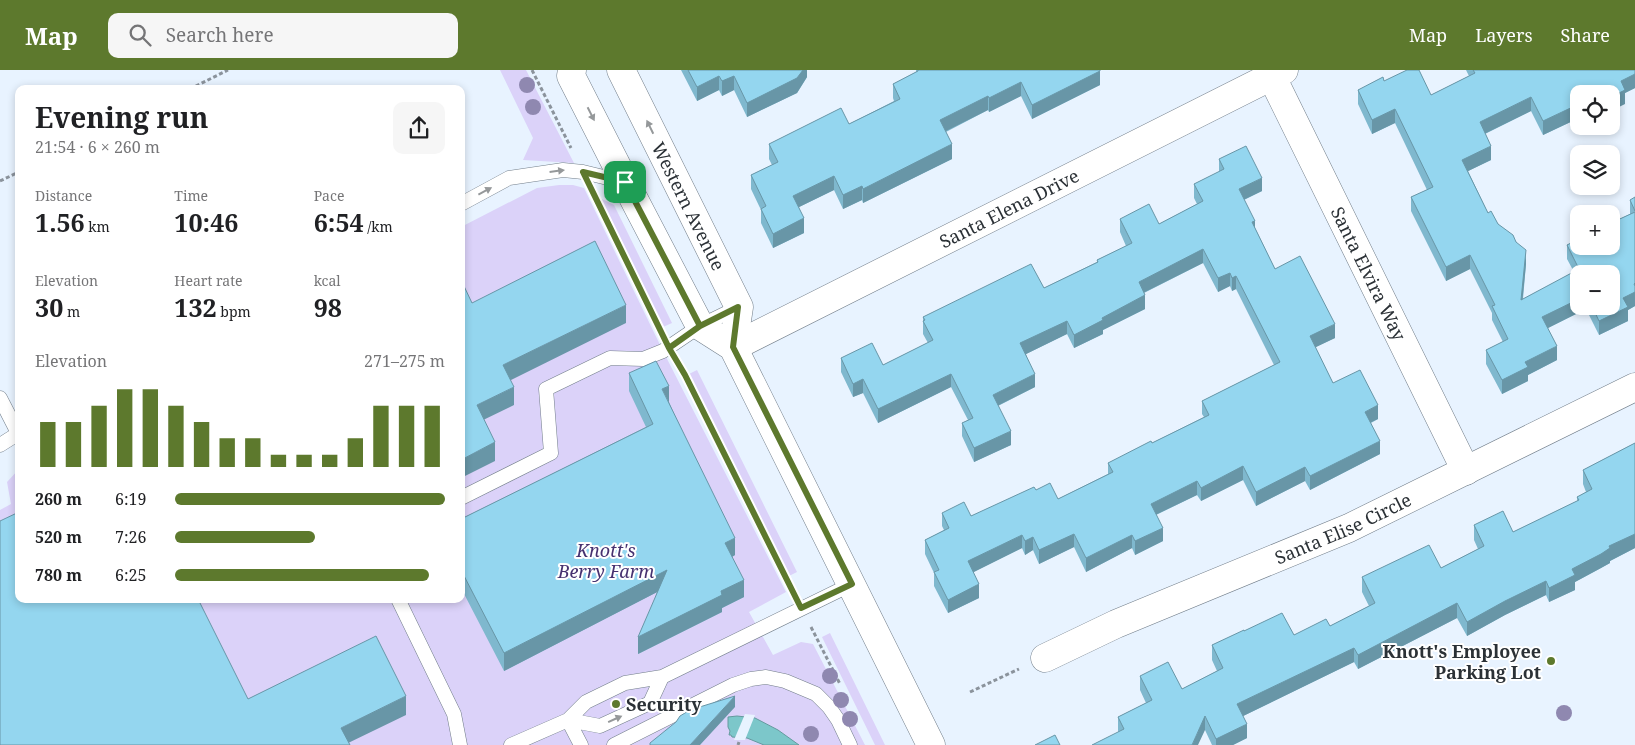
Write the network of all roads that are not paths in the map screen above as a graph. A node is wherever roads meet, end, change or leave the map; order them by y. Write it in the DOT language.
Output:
graph roads {
  1 [pos="572,70"];
  2 [pos="622,70"];
  3 [pos="1278,73"];
  4 [pos="625,182"];
  5 [pos="465,202"];
  6 [pos="738,307"];
  7 [pos="700,326"];
  8 [pos="733,347"];
  9 [pos="1635,387"];
  10 [pos="0,398"];
  11 [pos="15,427"];
  12 [pos="15,435"];
  13 [pos="0,445"];
  14 [pos="1466,471"];
  15 [pos="465,496"];
  16 [pos="852,584"];
  17 [pos="400,603"];
  18 [pos="1045,658"];
  19 [pos="662,677"];
  20 [pos="568,720"];
  21 [pos="460,745"];
  22 [pos="511,745"];
  23 [pos="581,745"];
  24 [pos="614,745"];
  25 [pos="850,745"];
  26 [pos="931,745"];
  1 -- 4 [label="street, one-way"];
  6 -- 2 [label="street, Western Avenue, one-way"];
  3 -- 8 [label="street, Santa Elena Drive"];
  3 -- 14 [label="street, Santa Elvira Way"];
  5 -- 4 [label="lane, one-way"];
  4 -- 7 [label="street"];
  6 -- 7 [label="lane"];
  6 -- 8 [label="street"];
  7 -- 8 [label="street"];
  7 -- 15 [label="lane"];
  8 -- 16 [label="street"];
  9 -- 14 [label="street, Santa Elise Circle"];
  10 -- 11 [label="lane"];
  12 -- 13 [label="lane"];
  14 -- 18 [label="street, Santa Elise Circle"];
  16 -- 19 [label="lane"];
  16 -- 26 [label="street"];
  17 -- 21 [label="lane"];
  19 -- 20 [label="lane"];
  20 -- 19 [label="lane, one-way"];
  20 -- 22 [label="lane"];
  20 -- 23 [label="lane"];
  24 -- 25 [label="lane"];
}
